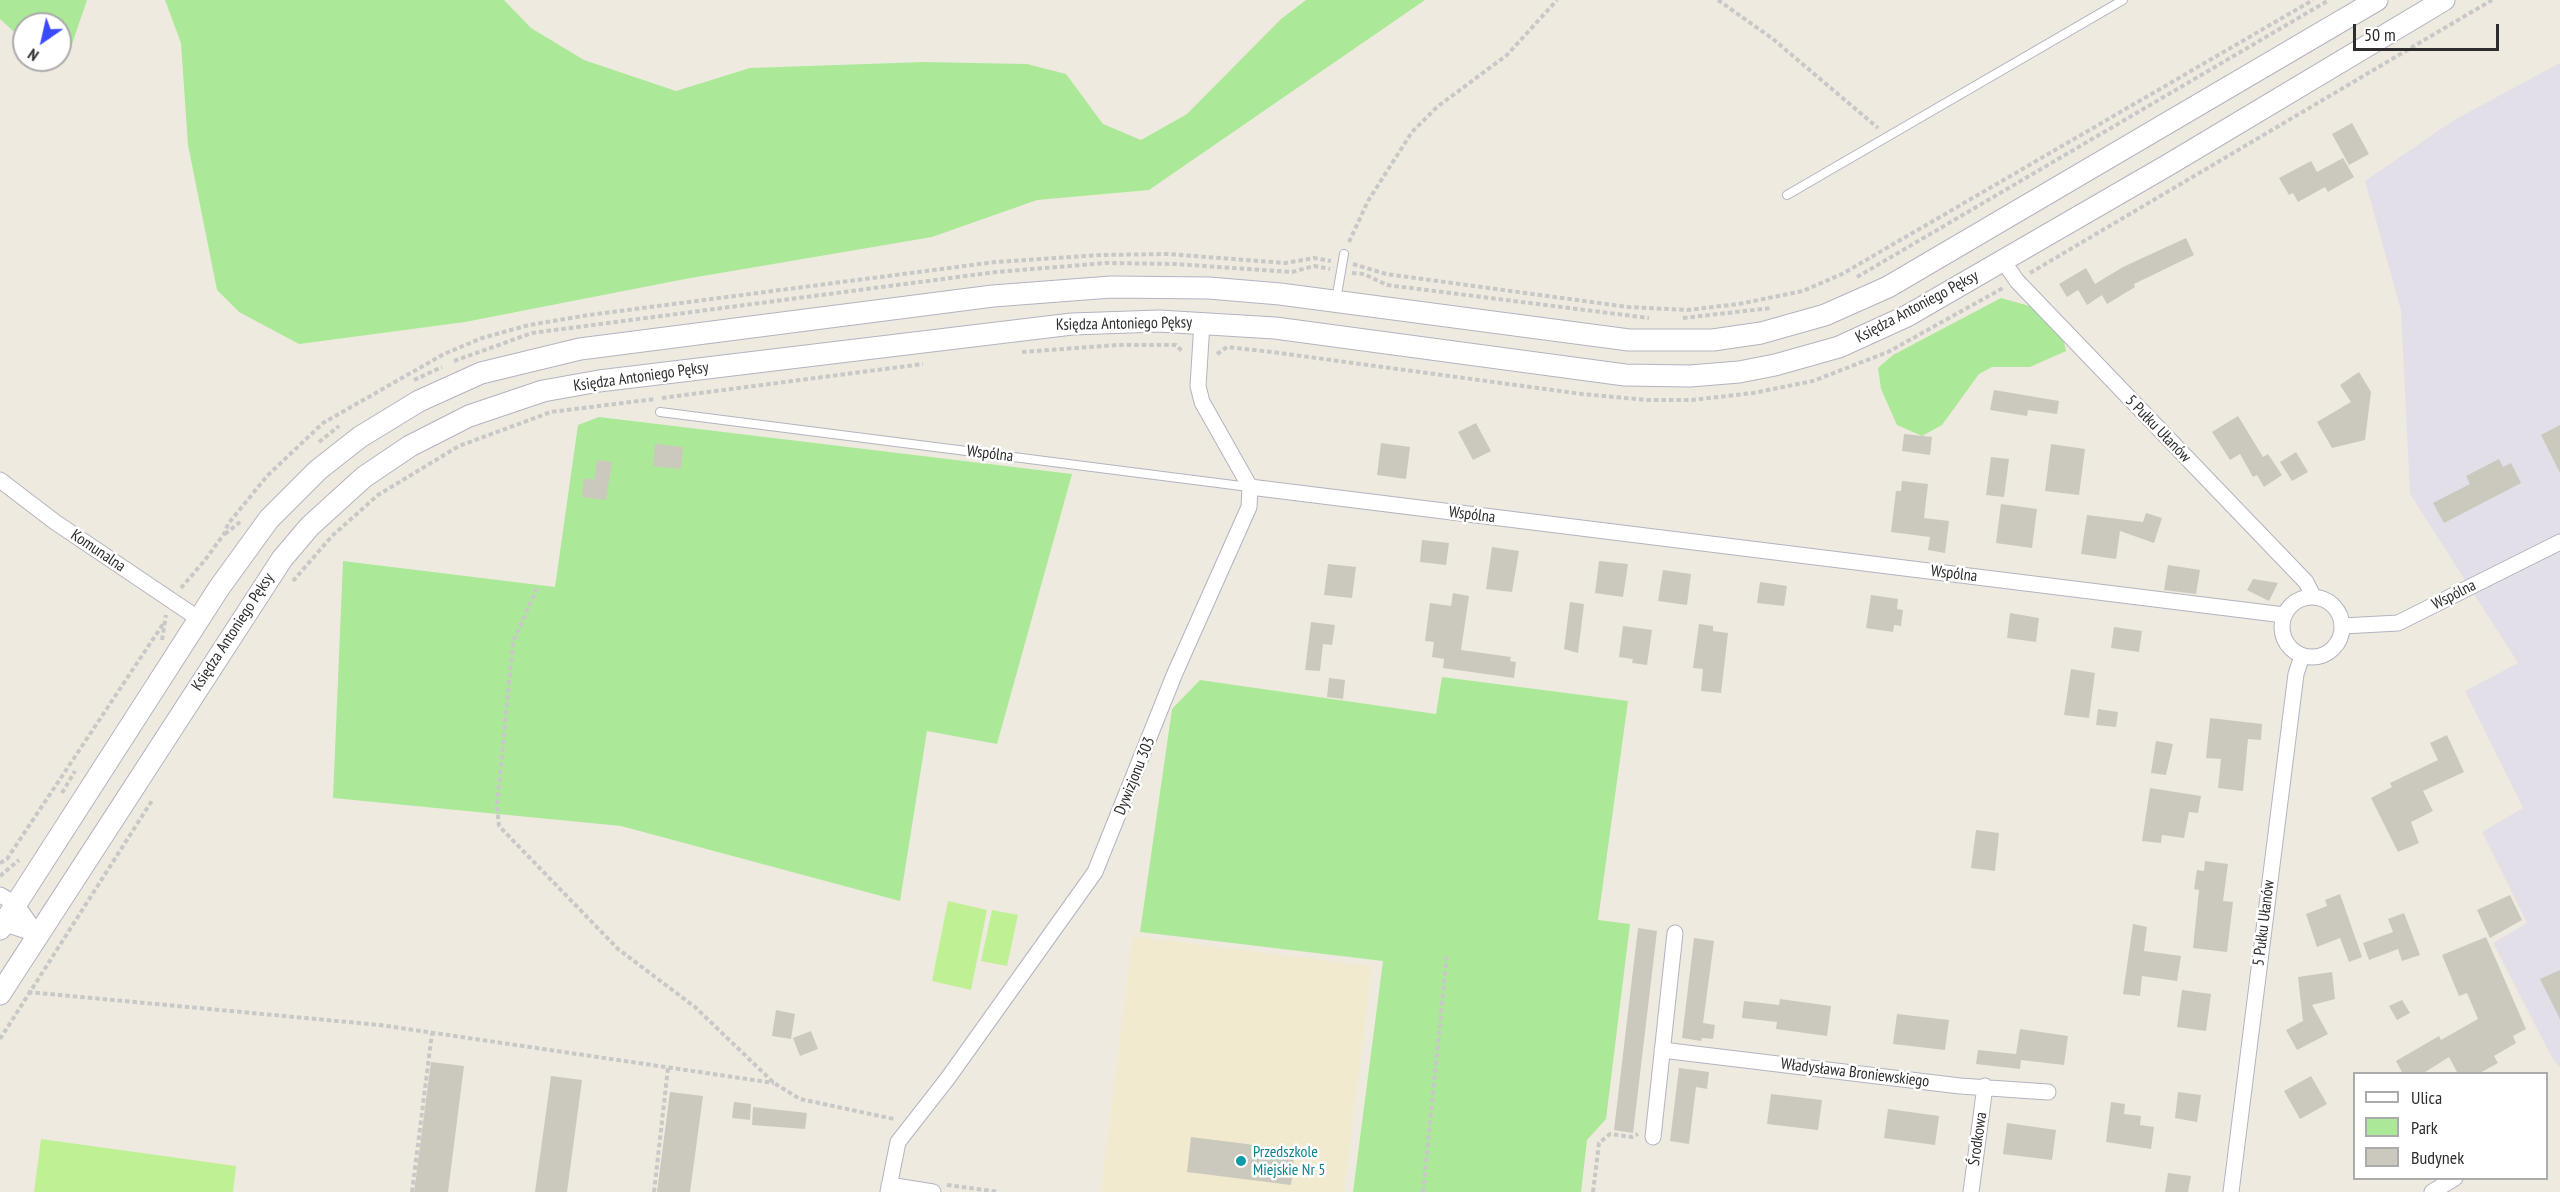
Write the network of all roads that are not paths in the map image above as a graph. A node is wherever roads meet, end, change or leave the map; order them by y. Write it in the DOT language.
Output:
graph roads {
  1 [pos="2123,0"];
  2 [pos="2377,0"];
  3 [pos="2444,0"];
  4 [pos="1787,195"];
  5 [pos="1343,258"];
  6 [pos="2003,261"];
  7 [pos="1336,302"];
  8 [pos="1202,323"];
  9 [pos="660,412"];
  10 [pos="0,480"];
  11 [pos="1250,487"];
  12 [pos="2560,542"];
  13 [pos="2313,596"];
  14 [pos="2284,615"];
  15 [pos="199,619"];
  16 [pos="2343,626"];
  17 [pos="2302,656"];
  18 [pos="8,899"];
  19 [pos="1,925"];
  20 [pos="1675,933"];
  21 [pos="38,935"];
  22 [pos="0,994"];
  23 [pos="1662,1050"];
  24 [pos="1985,1086"];
  25 [pos="2048,1092"];
  26 [pos="1653,1137"];
  27 [pos="2453,1180"];
  28 [pos="888,1189"];
  29 [pos="933,1192"];
  30 [pos="1971,1192"];
  31 [pos="2230,1192"];
  32 [pos="2432,1192"];
  1 -- 4 [label="lane"];
  2 -- 7 [label="main road, Księdza Antoniego Pęksy"];
  3 -- 6 [label="main road, Księdza Antoniego Pęksy"];
  5 -- 7 [label="lane"];
  6 -- 8 [label="main road, Księdza Antoniego Pęksy"];
  6 -- 13 [label="street, 5 Pułku Ułanów"];
  7 -- 15 [label="main road, Księdza Antoniego Pęksy"];
  8 -- 11 [label="street"];
  8 -- 21 [label="main road, Księdza Antoniego Pęksy"];
  9 -- 11 [label="lane, Wspólna"];
  10 -- 15 [label="street, Komunalna"];
  11 -- 14 [label="street, Wspólna"];
  11 -- 28 [label="street, Dywizjonu 303"];
  12 -- 16 [label="street, Wspólna"];
  13 -- 14 [label="street"];
  13 -- 16 [label="street"];
  14 -- 17 [label="street"];
  15 -- 18 [label="main road, Księdza Antoniego Pęksy"];
  16 -- 17 [label="street"];
  17 -- 31 [label="street, 5 Pułku Ułanów"];
  18 -- 19 [label="main road, Księdza Antoniego Pęksy"];
  18 -- 21 [label="street"];
  19 -- 21 [label="street"];
  20 -- 23 [label="street"];
  21 -- 22 [label="main road, Księdza Antoniego Pęksy"];
  23 -- 24 [label="street, Władysława Broniewskiego"];
  23 -- 26 [label="street"];
  24 -- 25 [label="street, Władysława Broniewskiego"];
  24 -- 30 [label="street, Środkowa"];
  27 -- 32 [label="street"];
  28 -- 29 [label="street"];
}
